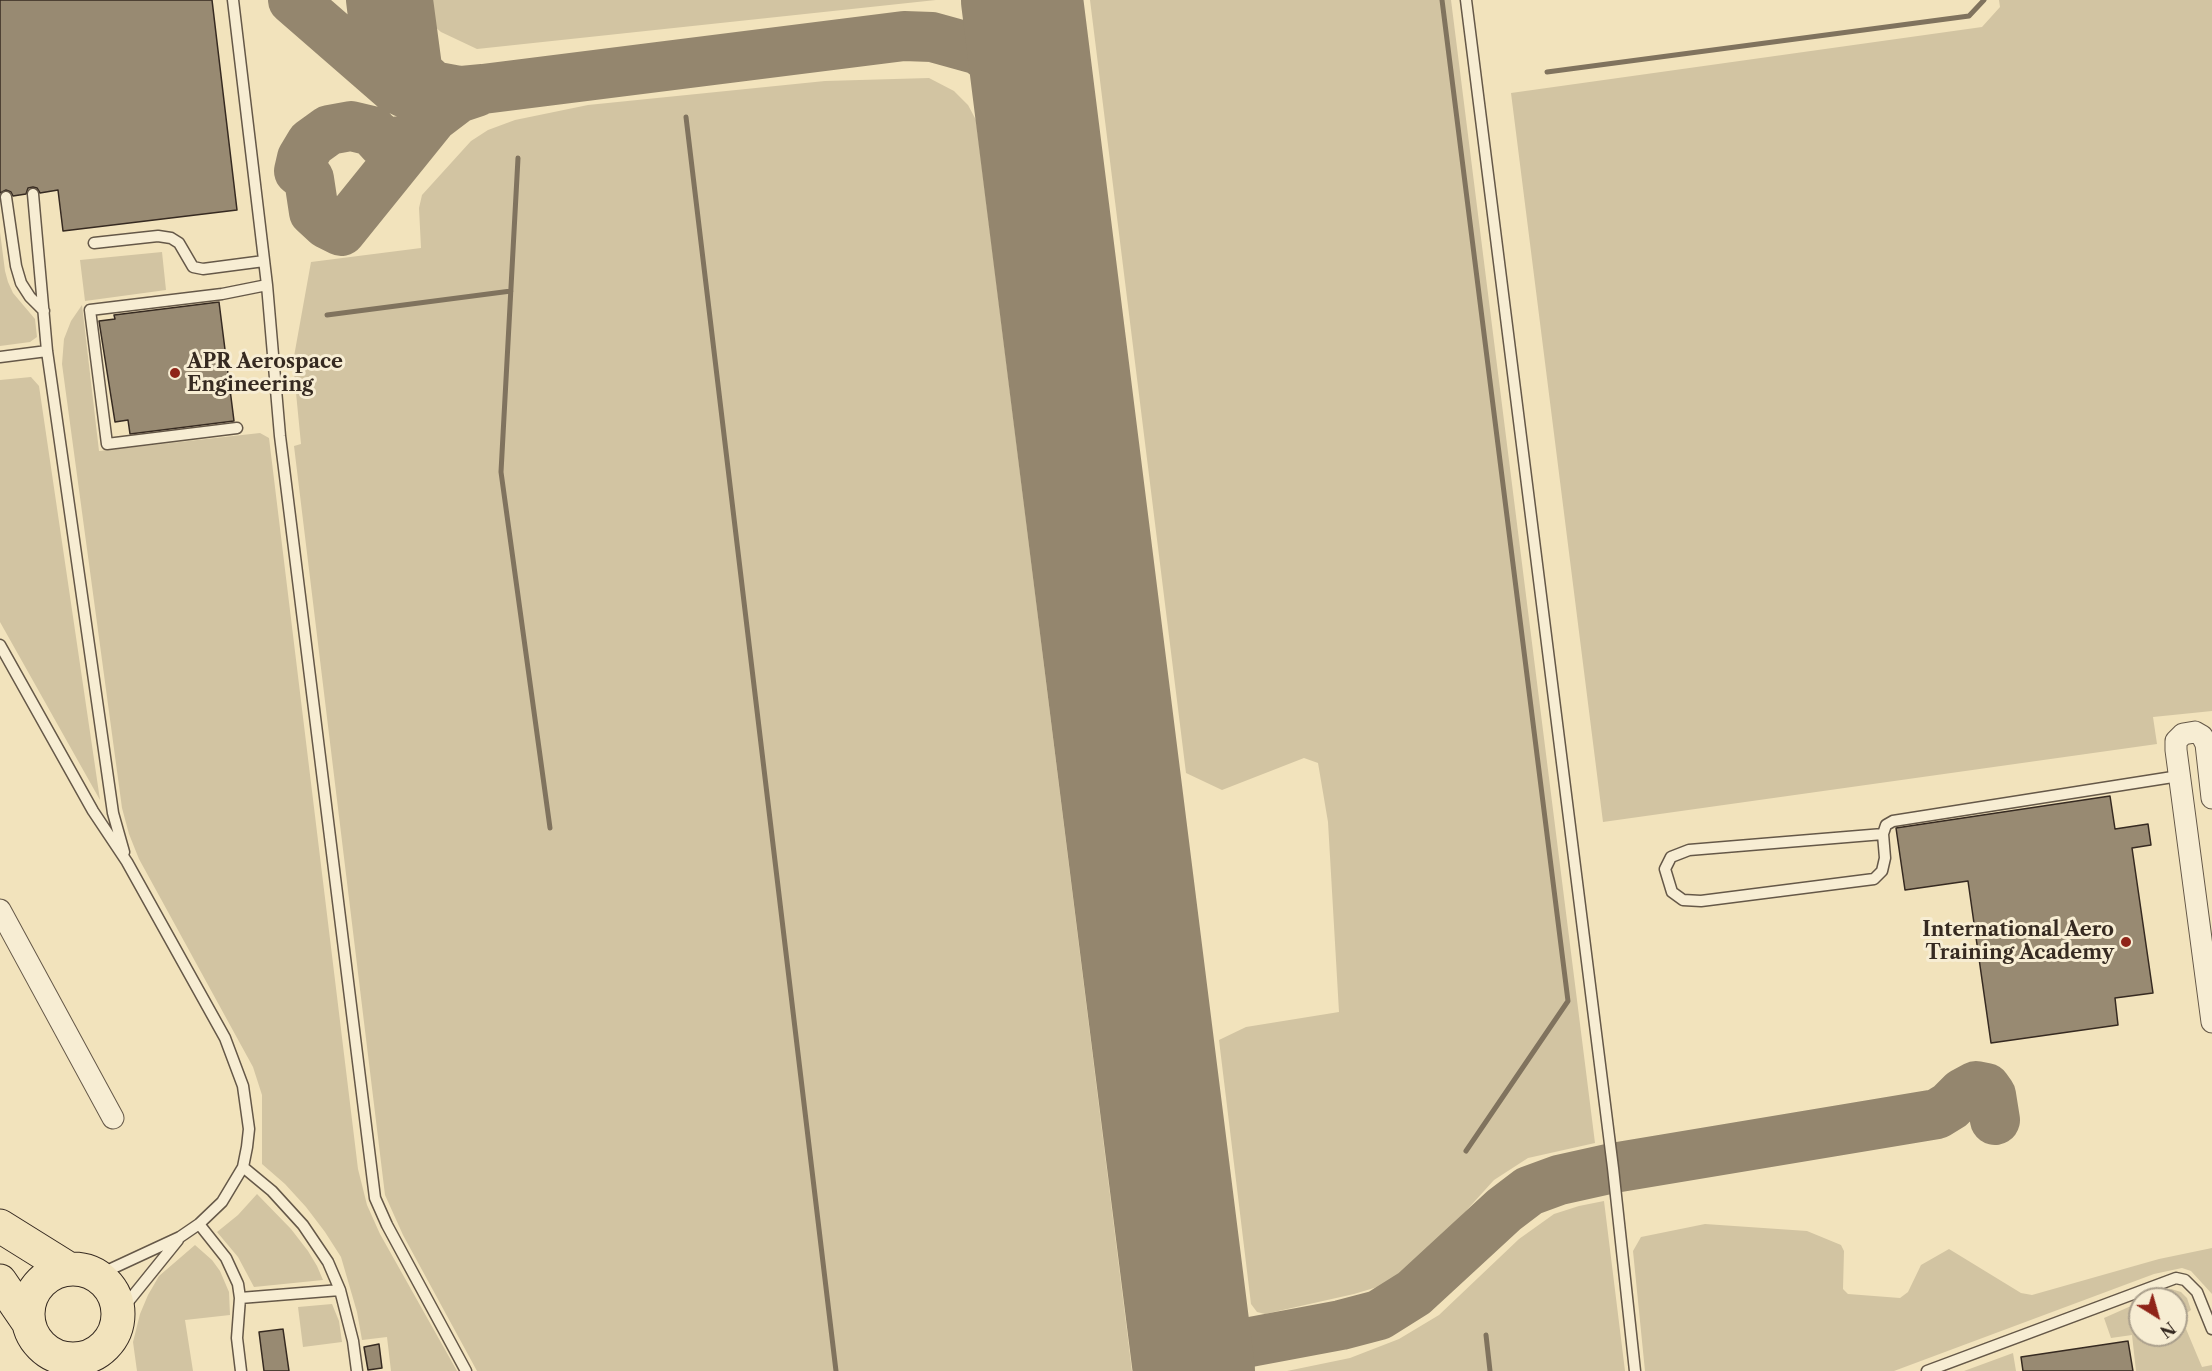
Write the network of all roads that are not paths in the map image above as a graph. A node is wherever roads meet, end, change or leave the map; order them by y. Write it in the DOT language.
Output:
graph roads {
  1 [pos="233,0"];
  2 [pos="1466,0"];
  3 [pos="33,194"];
  4 [pos="6,197"];
  5 [pos="94,243"];
  6 [pos="264,261"];
  7 [pos="267,285"];
  8 [pos="44,311"];
  9 [pos="47,351"];
  10 [pos="0,357"];
  11 [pos="237,428"];
  12 [pos="0,645"];
  13 [pos="2179,776"];
  14 [pos="2212,798"];
  15 [pos="1883,834"];
  16 [pos="127,862"];
  17 [pos="0,910"];
  18 [pos="2212,1022"];
  19 [pos="113,1118"];
  20 [pos="243,1167"];
  21 [pos="199,1224"];
  22 [pos="0,1226"];
  23 [pos="180,1237"];
  24 [pos="83,1272"];
  25 [pos="0,1281"];
  26 [pos="339,1290"];
  27 [pos="240,1298"];
  28 [pos="28,1322"];
  29 [pos="2212,1329"];
  30 [pos="115,1342"];
  31 [pos="60,1364"];
  32 [pos="241,1371"];
  33 [pos="357,1371"];
  34 [pos="466,1371"];
  35 [pos="1635,1371"];
  36 [pos="1927,1371"];
  1 -- 6 [label="lane"];
  2 -- 35 [label="lane"];
  3 -- 8 [label="lane"];
  4 -- 8 [label="lane"];
  5 -- 6 [label="lane"];
  6 -- 7 [label="lane"];
  7 -- 11 [label="lane"];
  7 -- 34 [label="lane"];
  8 -- 9 [label="lane"];
  9 -- 10 [label="lane"];
  9 -- 16 [label="lane"];
  12 -- 16 [label="lane"];
  13 -- 14 [label="street"];
  13 -- 15 [label="lane"];
  13 -- 18 [label="street"];
  15 -- 15 [label="lane"];
  16 -- 20 [label="lane"];
  17 -- 19 [label="street"];
  20 -- 21 [label="lane"];
  20 -- 26 [label="lane"];
  21 -- 23 [label="lane"];
  21 -- 27 [label="lane"];
  22 -- 24 [label="main road"];
  23 -- 24 [label="lane"];
  23 -- 30 [label="lane"];
  24 -- 28 [label="main road"];
  24 -- 30 [label="main road"];
  25 -- 28 [label="main road"];
  26 -- 27 [label="lane"];
  26 -- 33 [label="lane"];
  27 -- 32 [label="lane"];
  28 -- 31 [label="main road"];
  29 -- 36 [label="lane"];
  30 -- 31 [label="main road"];
}
